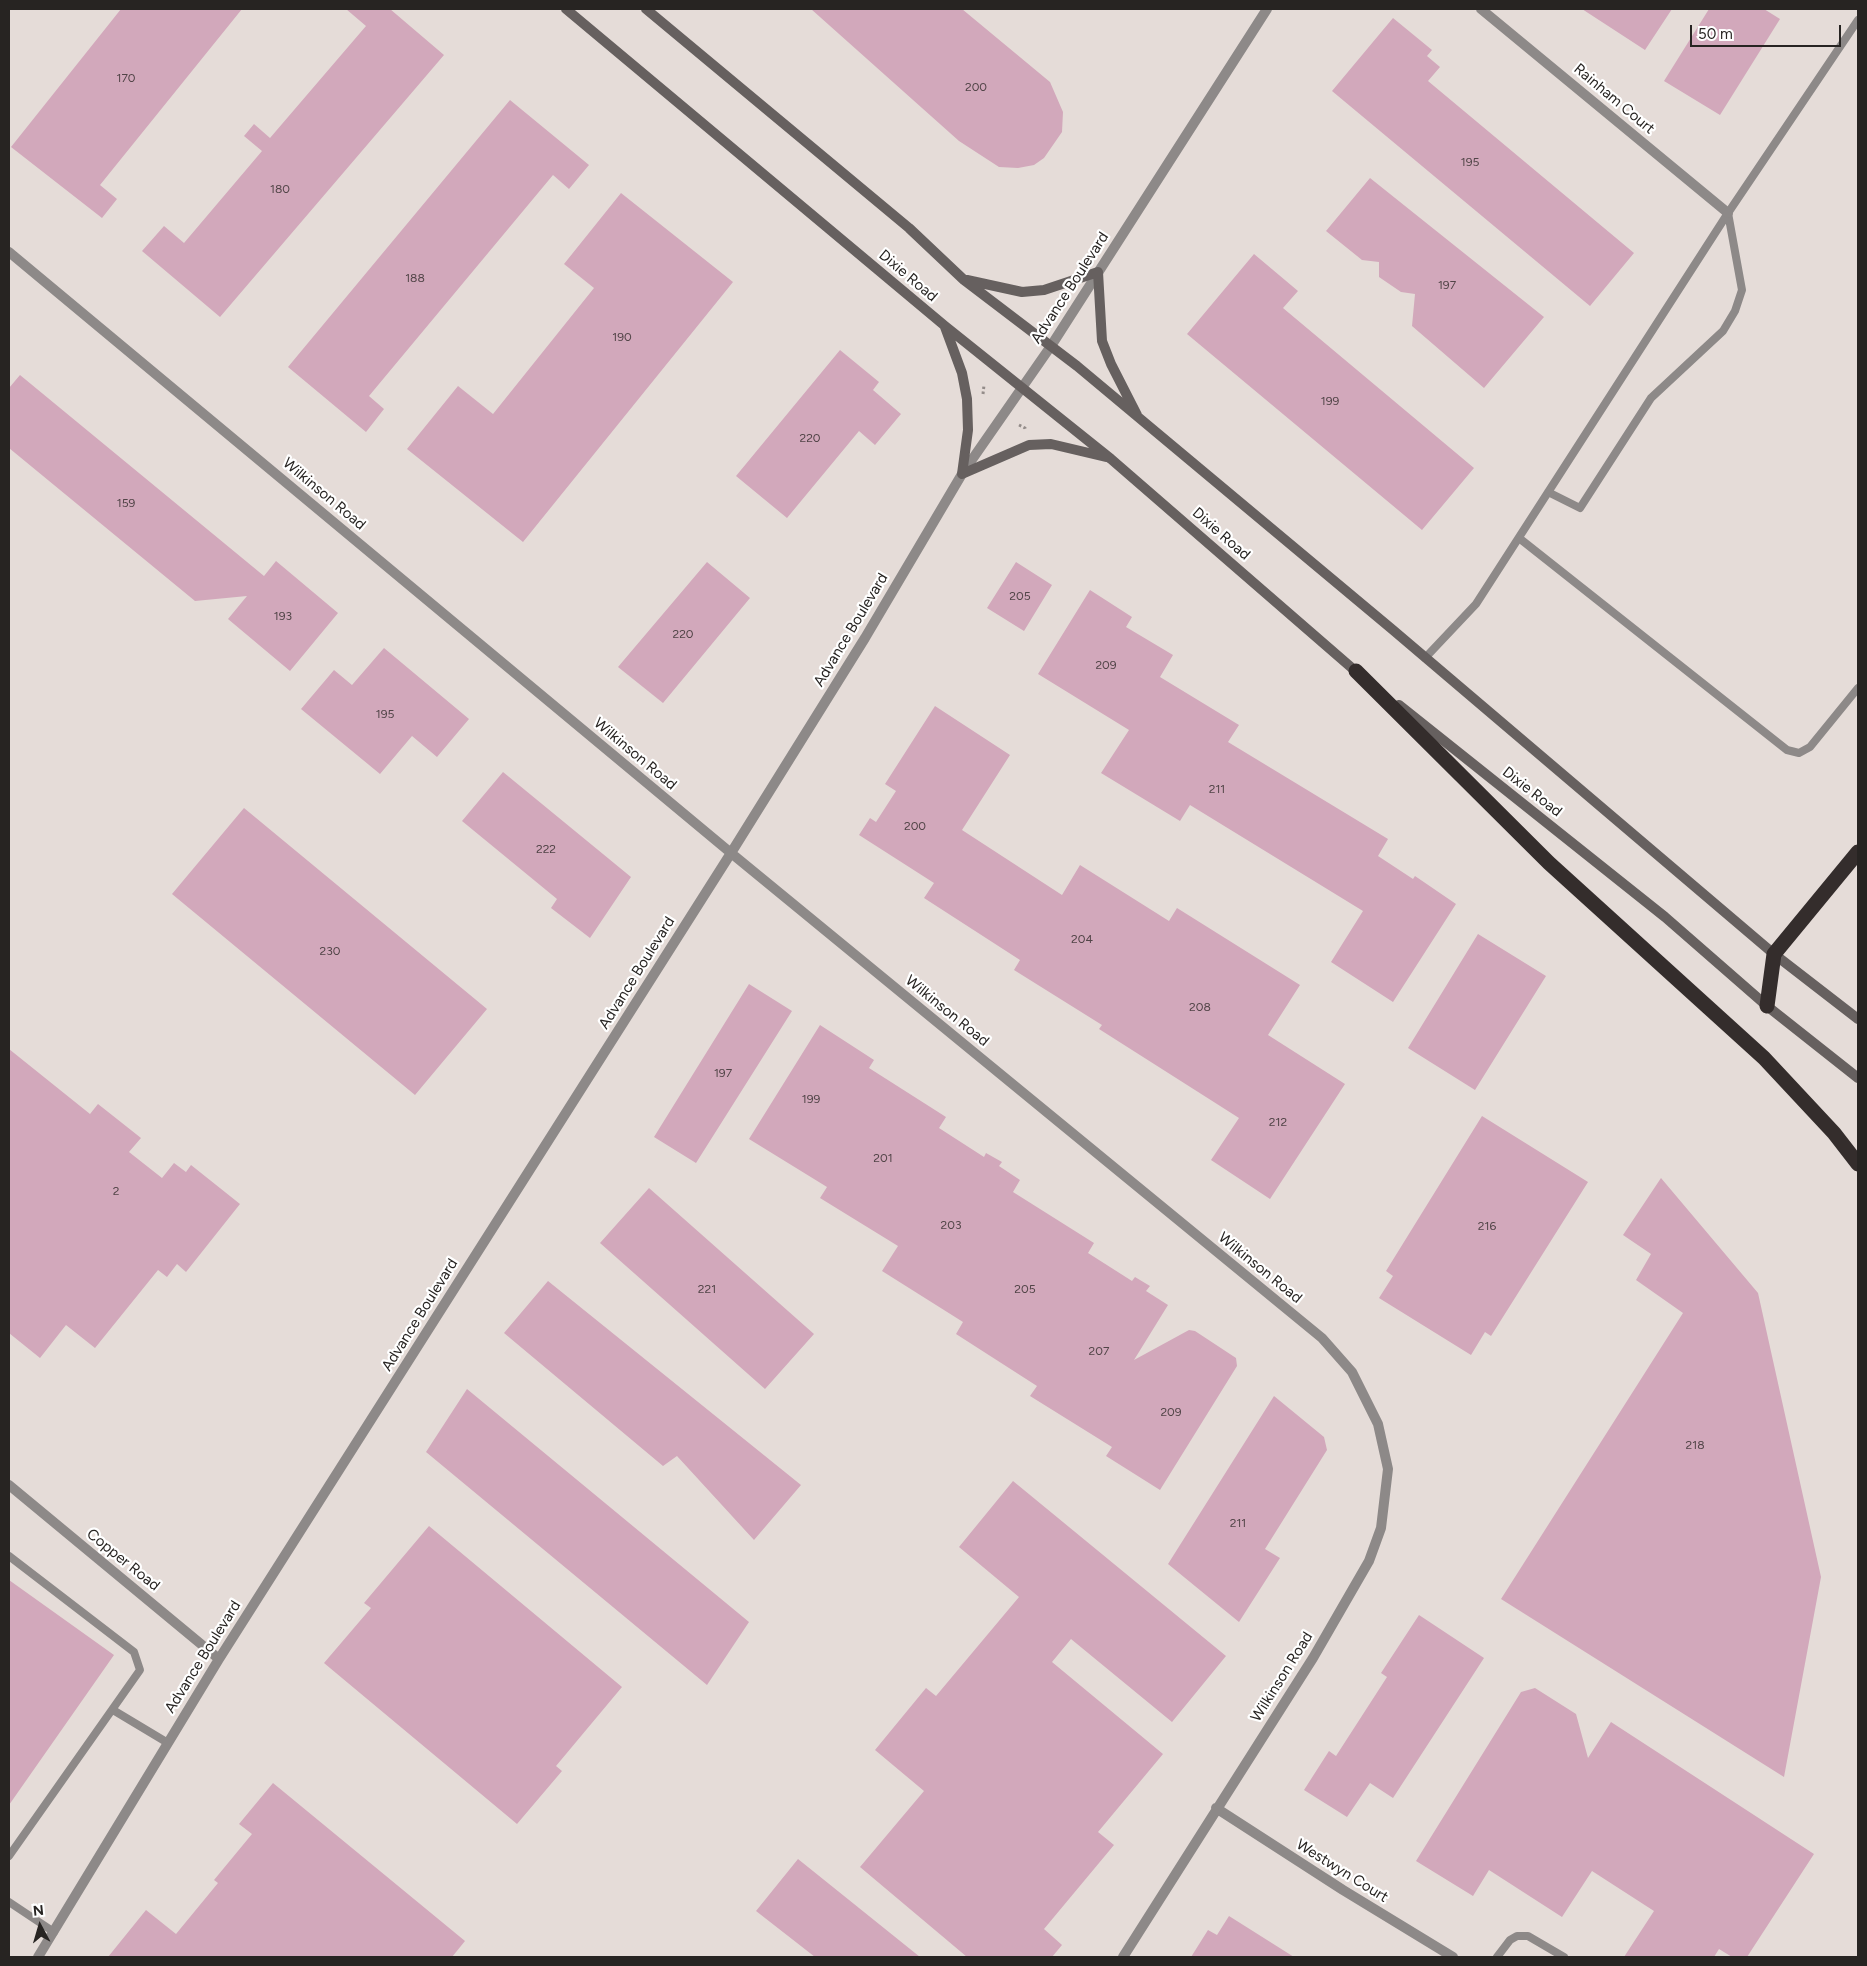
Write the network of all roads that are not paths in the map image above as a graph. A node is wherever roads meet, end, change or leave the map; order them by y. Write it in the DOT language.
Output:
graph roads {
  1 [pos="566,9"];
  2 [pos="646,9"];
  3 [pos="1267,9"];
  4 [pos="1481,9"];
  5 [pos="1858,20"];
  6 [pos="1728,213"];
  7 [pos="9,252"];
  8 [pos="1098,272"];
  9 [pos="964,280"];
  10 [pos="944,326"];
  11 [pos="1051,346"];
  12 [pos="1022,389"];
  13 [pos="1139,420"];
  14 [pos="1111,459"];
  15 [pos="962,474"];
  16 [pos="1548,492"];
  17 [pos="1519,538"];
  18 [pos="1426,658"];
  19 [pos="1356,671"];
  20 [pos="1858,688"];
  21 [pos="1858,852"];
  22 [pos="731,853"];
  23 [pos="1774,954"];
  24 [pos="1767,1006"];
  25 [pos="1858,1019"];
  26 [pos="1858,1078"];
  27 [pos="1858,1164"];
  28 [pos="9,1485"];
  29 [pos="9,1556"];
  30 [pos="219,1659"];
  31 [pos="113,1710"];
  32 [pos="168,1744"];
  33 [pos="1216,1808"];
  34 [pos="9,1856"];
  35 [pos="9,1902"];
  36 [pos="54,1932"];
  37 [pos="38,1957"];
  38 [pos="1122,1957"];
  39 [pos="1453,1957"];
  40 [pos="1497,1957"];
  41 [pos="1564,1957"];
  1 -- 10 [label="main road, Dixie Road"];
  2 -- 9 [label="main road"];
  3 -- 8 [label="street, Advance Boulevard"];
  4 -- 6 [label="street, Rainham Court"];
  5 -- 6 [label="lane"];
  6 -- 16 [label="lane"];
  6 -- 16 [label="lane"];
  7 -- 22 [label="street, Wilkinson Road"];
  8 -- 9 [label="main road"];
  8 -- 11 [label="street, Advance Boulevard"];
  8 -- 13 [label="main road"];
  9 -- 11 [label="main road"];
  10 -- 12 [label="main road, Dixie Road"];
  10 -- 15 [label="main road"];
  11 -- 12 [label="street, Advance Boulevard"];
  11 -- 13 [label="main road"];
  12 -- 14 [label="main road, Dixie Road"];
  12 -- 15 [label="street, Advance Boulevard"];
  13 -- 18 [label="main road"];
  14 -- 15 [label="main road"];
  14 -- 19 [label="main road, Dixie Road"];
  15 -- 22 [label="street, Advance Boulevard"];
  16 -- 17 [label="lane"];
  17 -- 18 [label="lane"];
  17 -- 20 [label="lane"];
  18 -- 23 [label="main road"];
  19 -- 24 [label="main road, Dixie Road"];
  19 -- 27 [label="highway"];
  21 -- 23 [label="highway"];
  22 -- 30 [label="street, Advance Boulevard"];
  22 -- 33 [label="street, Wilkinson Road"];
  23 -- 24 [label="highway"];
  23 -- 25 [label="main road"];
  24 -- 26 [label="main road, Dixie Road"];
  28 -- 30 [label="street, Copper Road"];
  29 -- 31 [label="lane"];
  30 -- 32 [label="street, Advance Boulevard"];
  31 -- 32 [label="lane"];
  31 -- 34 [label="lane"];
  32 -- 36 [label="street, Advance Boulevard"];
  33 -- 38 [label="street, Wilkinson Road"];
  33 -- 39 [label="street, Westwyn Court"];
  35 -- 36 [label="lane"];
  36 -- 37 [label="street, Advance Boulevard"];
  40 -- 41 [label="lane"];
}
